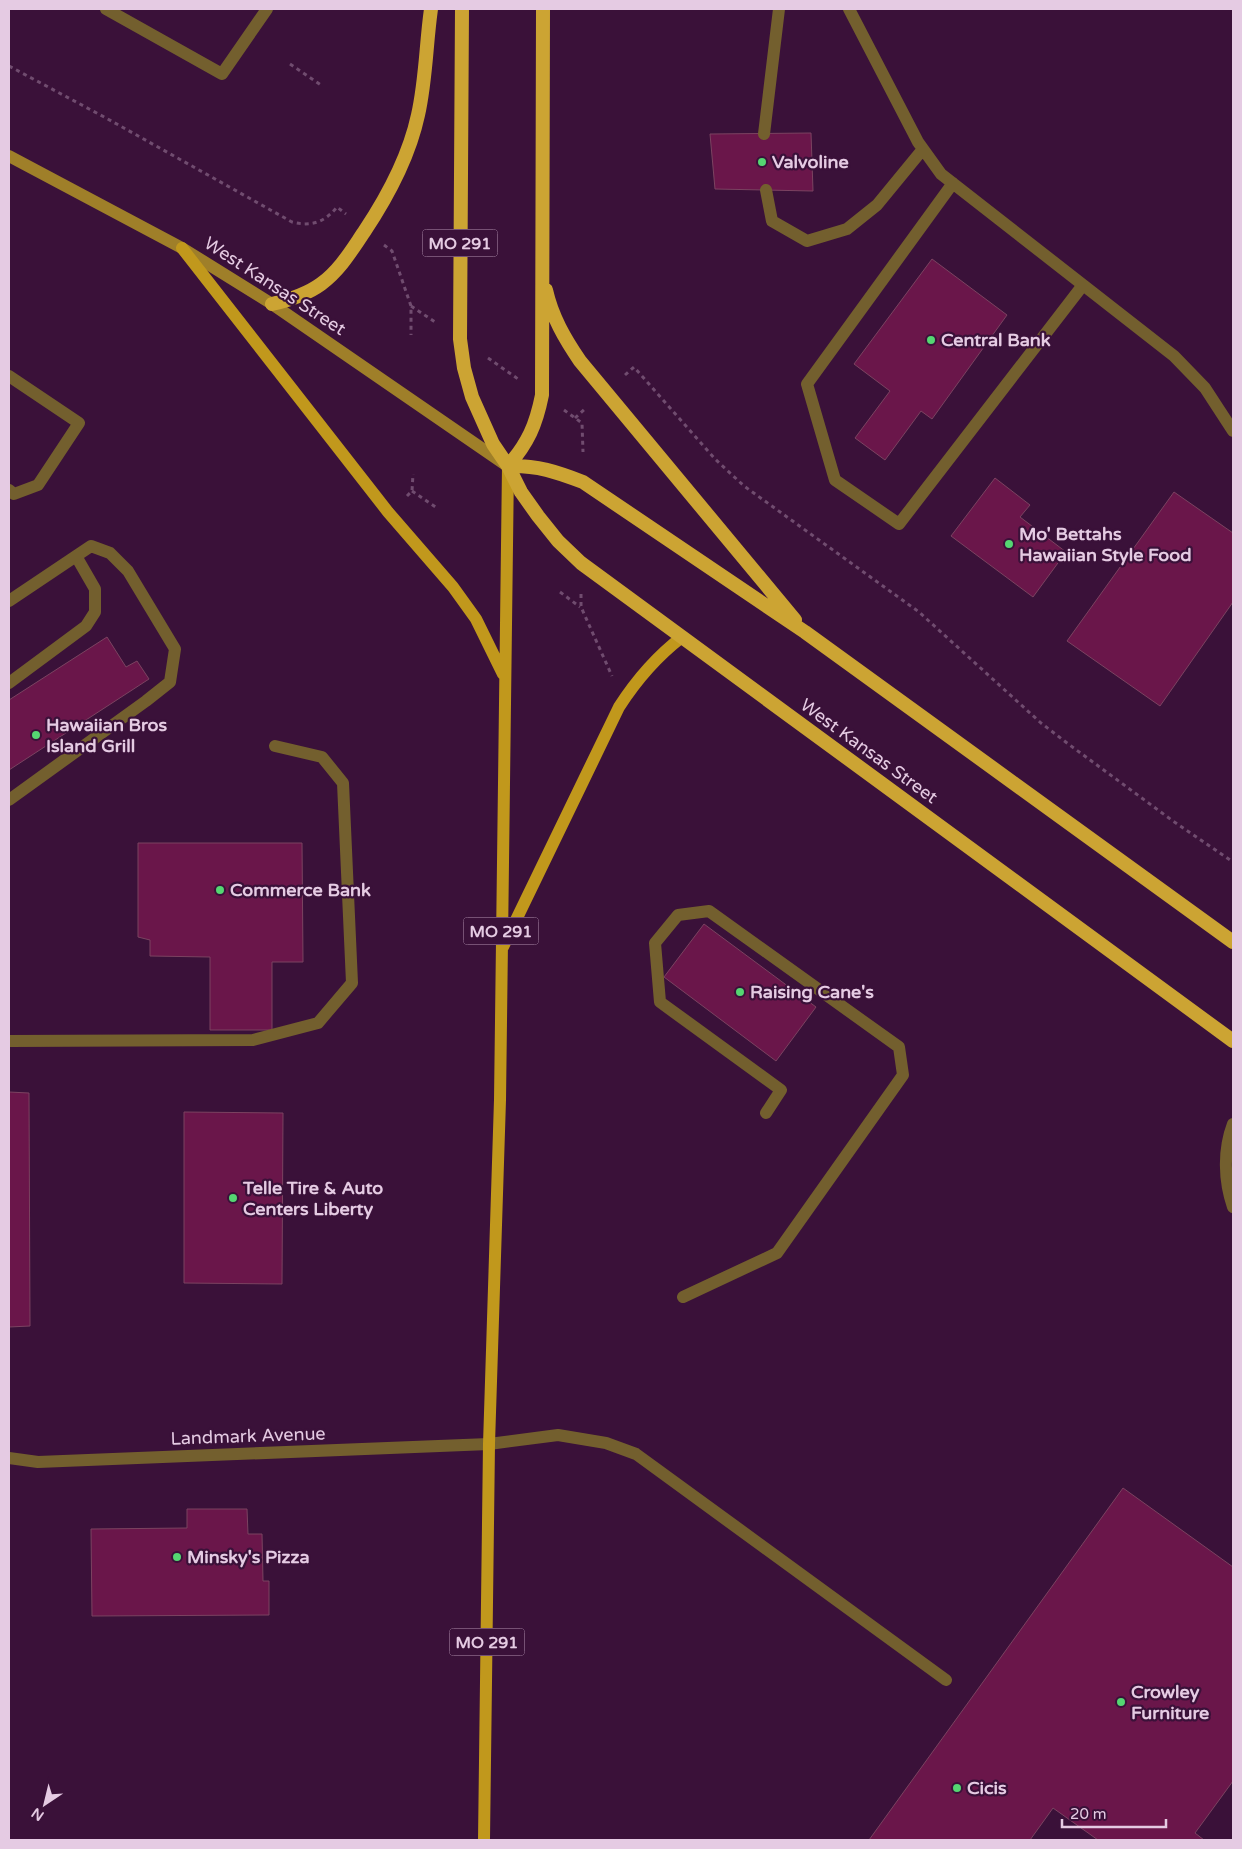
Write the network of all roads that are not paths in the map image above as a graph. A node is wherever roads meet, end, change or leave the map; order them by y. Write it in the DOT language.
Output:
graph roads {
  1 [pos="106,9"];
  2 [pos="267,9"];
  3 [pos="432,9"];
  4 [pos="462,9"];
  5 [pos="543,9"];
  6 [pos="779,9"];
  7 [pos="849,9"];
  8 [pos="764,134"];
  9 [pos="923,149"];
  10 [pos="9,156"];
  11 [pos="953,184"];
  12 [pos="766,190"];
  13 [pos="182,248"];
  14 [pos="542,273"];
  15 [pos="1083,285"];
  16 [pos="272,304"];
  17 [pos="9,376"];
  18 [pos="1233,431"];
  19 [pos="508,466"];
  20 [pos="9,490"];
  21 [pos="76,556"];
  22 [pos="9,601"];
  23 [pos="805,632"];
  24 [pos="682,637"];
  25 [pos="504,679"];
  26 [pos="9,683"];
  27 [pos="275,746"];
  28 [pos="9,800"];
  29 [pos="1233,942"];
  30 [pos="501,951"];
  31 [pos="9,1041"];
  32 [pos="1233,1041"];
  33 [pos="766,1112"];
  34 [pos="1233,1124"];
  35 [pos="1233,1207"];
  36 [pos="683,1297"];
  37 [pos="490,1444"];
  38 [pos="9,1458"];
  39 [pos="946,1680"];
  40 [pos="484,1840"];
  1 -- 2 [label="street"];
  3 -- 16 [label="highway"];
  4 -- 19 [label="highway, MO 291"];
  5 -- 14 [label="highway"];
  6 -- 8 [label="street"];
  7 -- 9 [label="street"];
  9 -- 11 [label="street"];
  9 -- 12 [label="street"];
  10 -- 13 [label="main road, West Kansas Street"];
  11 -- 15 [label="street"];
  11 -- 15 [label="street"];
  13 -- 16 [label="main road, West Kansas Street"];
  13 -- 25 [label="main road"];
  14 -- 19 [label="highway"];
  14 -- 23 [label="highway"];
  15 -- 18 [label="street"];
  16 -- 19 [label="main road, West Kansas Street"];
  17 -- 20 [label="street"];
  19 -- 23 [label="highway"];
  19 -- 24 [label="highway, West Kansas Street"];
  19 -- 25 [label="main road, MO 291"];
  21 -- 22 [label="street"];
  21 -- 26 [label="street"];
  21 -- 28 [label="street"];
  23 -- 29 [label="highway"];
  24 -- 30 [label="main road"];
  24 -- 32 [label="highway, West Kansas Street"];
  25 -- 30 [label="main road, MO 291"];
  27 -- 31 [label="street"];
  30 -- 37 [label="main road, MO 291"];
  33 -- 36 [label="street"];
  34 -- 35 [label="street"];
  37 -- 38 [label="street, Landmark Avenue"];
  37 -- 39 [label="street, Landmark Avenue"];
  37 -- 40 [label="main road, MO 291"];
}
